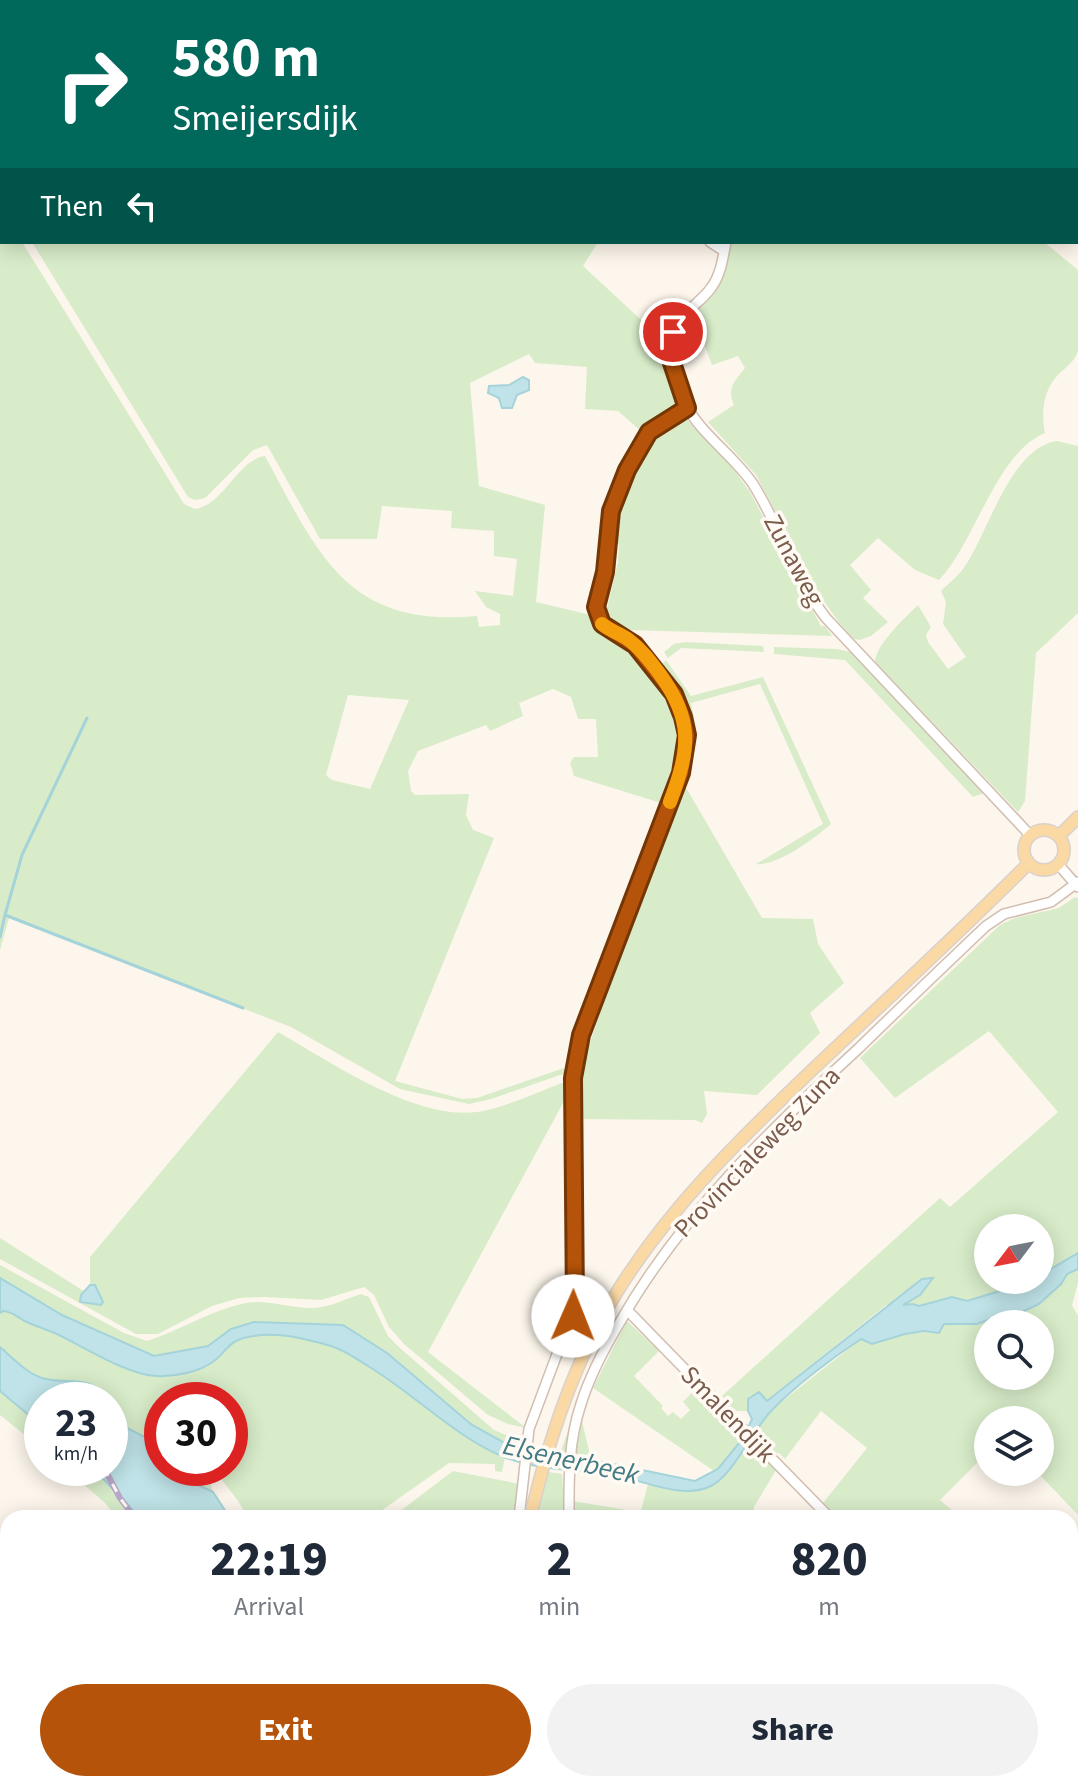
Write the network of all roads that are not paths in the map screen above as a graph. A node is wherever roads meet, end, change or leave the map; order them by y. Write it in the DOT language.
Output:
graph roads {
  1 [pos="725,246"];
  2 [pos="687,408"];
  3 [pos="1078,817"];
  4 [pos="1030,835"];
  5 [pos="1059,836"];
  6 [pos="1029,863"];
  7 [pos="1058,864"];
  8 [pos="1077,884"];
  9 [pos="627,1310"];
  10 [pos="520,1510"];
  11 [pos="532,1510"];
  12 [pos="569,1510"];
  13 [pos="822,1510"];
  1 -- 2 [label="street, Zunaweg"];
  2 -- 4 [label="street, Zunaweg"];
  2 -- 10 [label="street"];
  3 -- 5 [label="main road"];
  4 -- 5 [label="main road"];
  4 -- 6 [label="main road"];
  5 -- 7 [label="main road"];
  6 -- 7 [label="main road"];
  6 -- 11 [label="main road, Provincialeweg Zuna"];
  7 -- 8 [label="street"];
  8 -- 9 [label="street, Provincialeweg Zuna"];
  9 -- 12 [label="street, Provincialeweg Zuna"];
  9 -- 13 [label="street, Smalendijk"];
}
